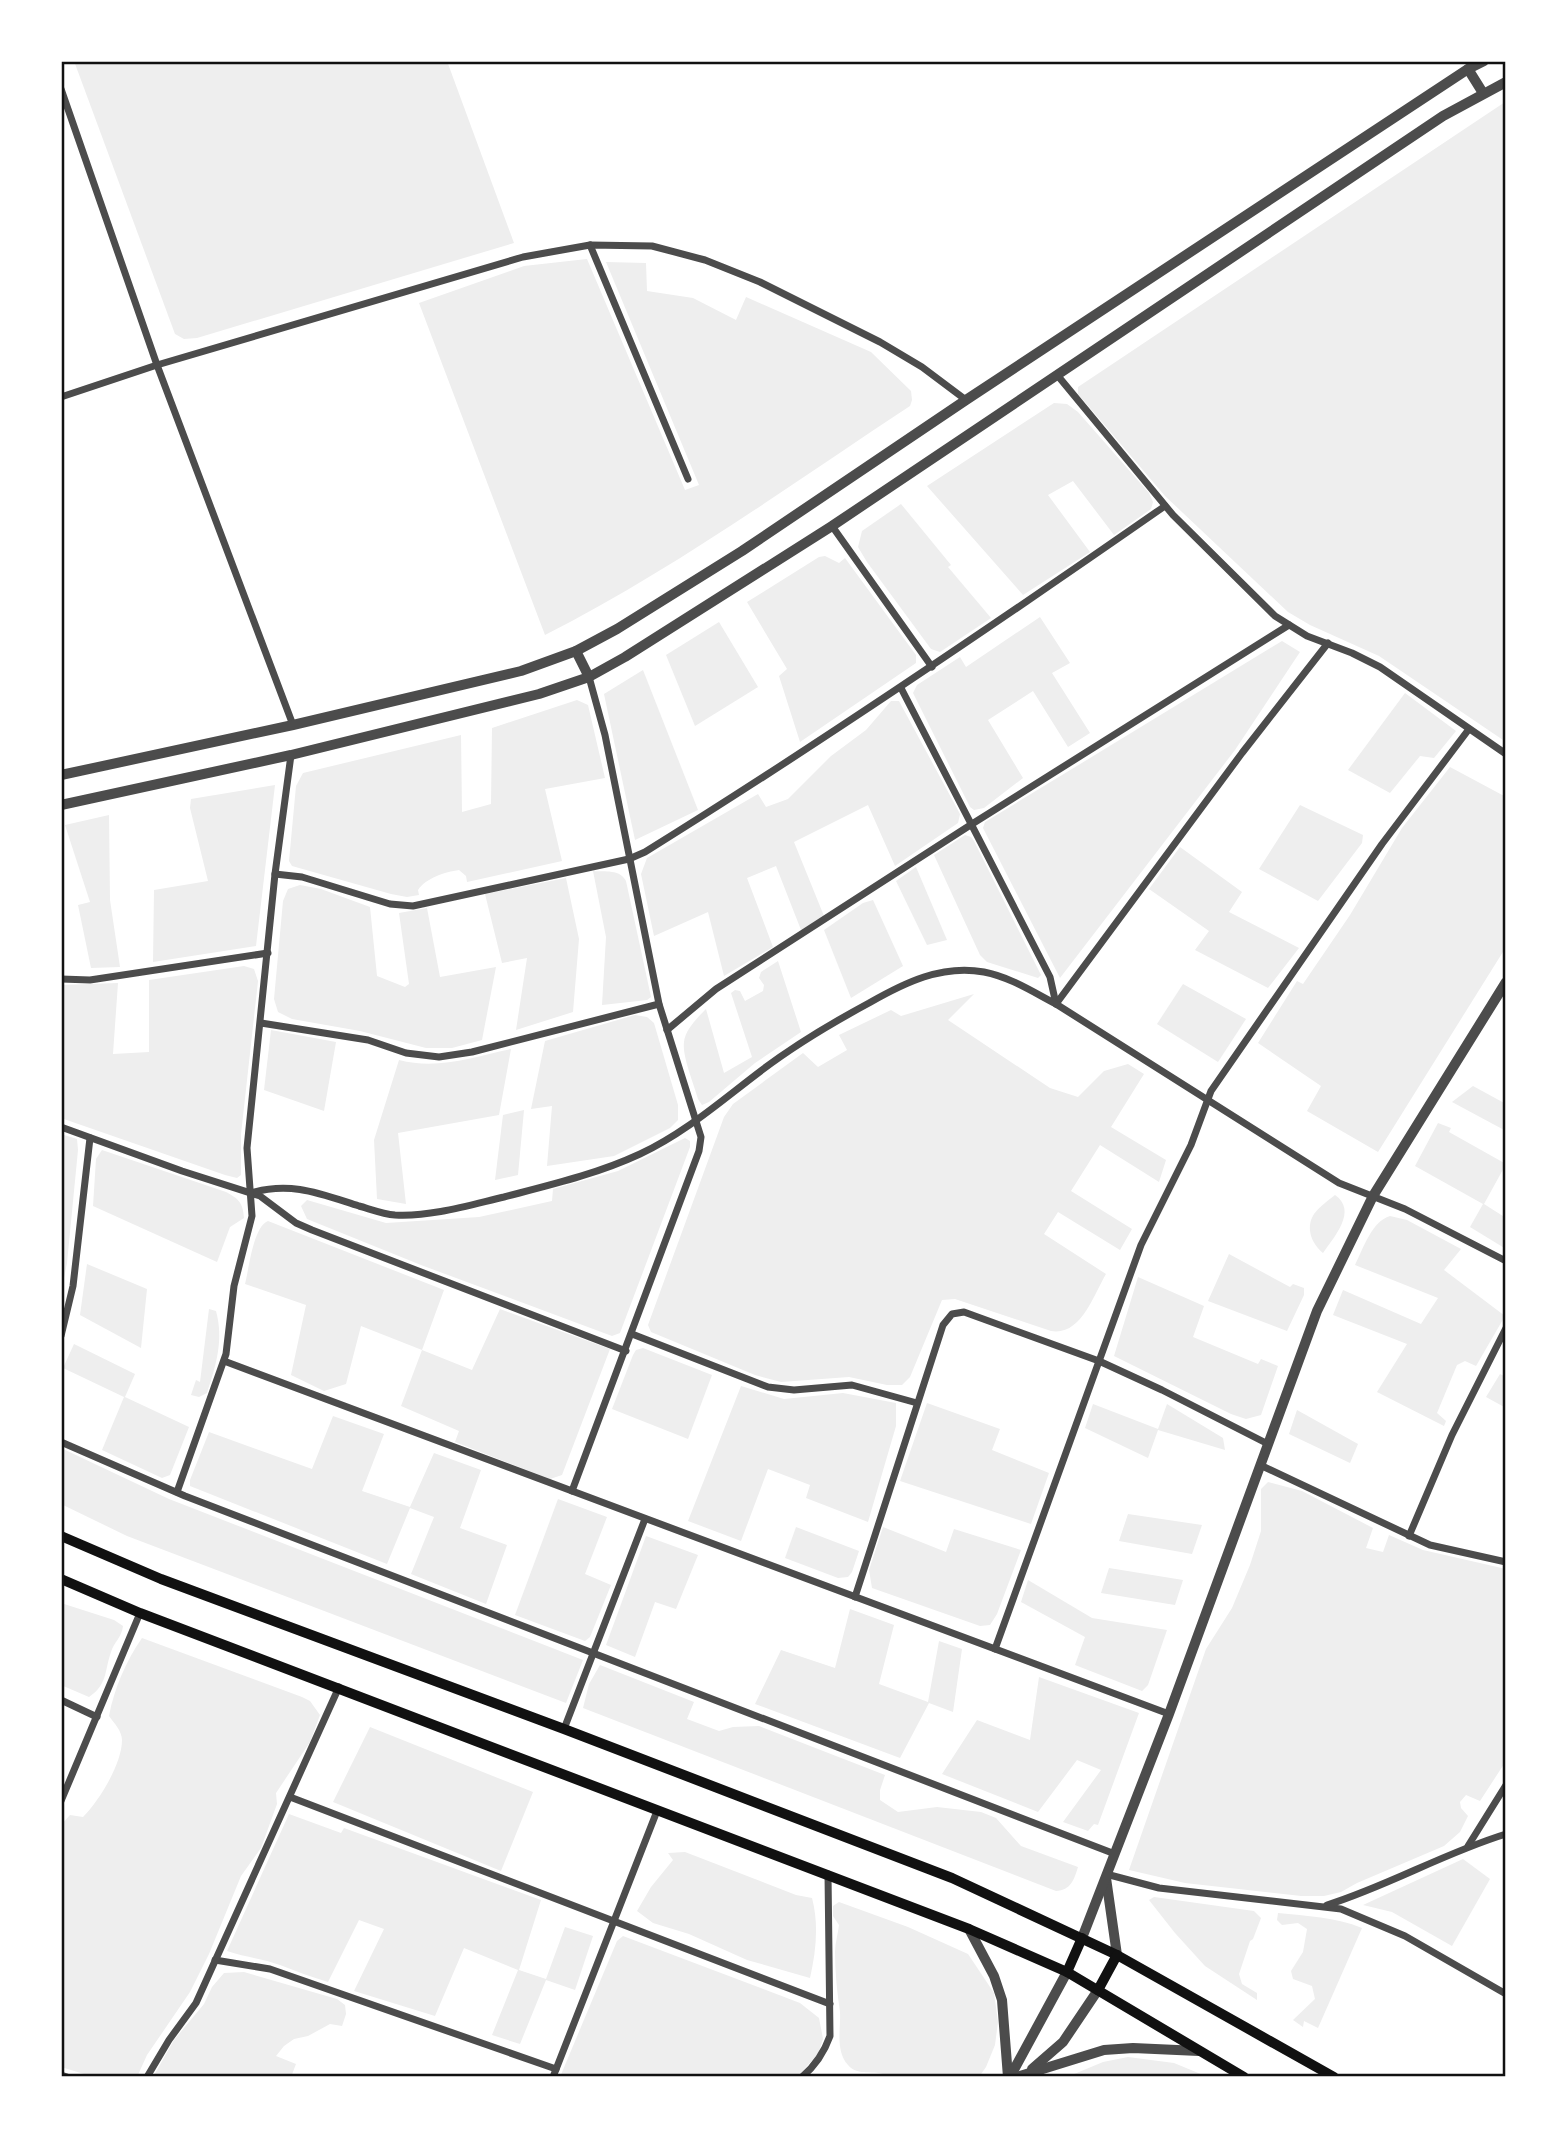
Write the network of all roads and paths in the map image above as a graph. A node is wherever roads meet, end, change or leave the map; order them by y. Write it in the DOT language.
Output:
graph roads {
  1 [pos="1484,61"];
  2 [pos="1466,65"];
  3 [pos="1506,82"];
  4 [pos="61,89"];
  5 [pos="1483,93"];
  6 [pos="590,245"];
  7 [pos="157,365"];
  8 [pos="1058,376"];
  9 [pos="61,397"];
  10 [pos="966,400"];
  11 [pos="688,479"];
  12 [pos="1165,506"];
  13 [pos="832,526"];
  14 [pos="1289,625"];
  15 [pos="1328,643"];
  16 [pos="576,651"];
  17 [pos="932,667"];
  18 [pos="589,677"];
  19 [pos="901,688"];
  20 [pos="293,725"];
  21 [pos="1469,729"];
  22 [pos="1506,754"];
  23 [pos="291,755"];
  24 [pos="61,775"];
  25 [pos="61,805"];
  26 [pos="972,824"];
  27 [pos="629,859"];
  28 [pos="275,874"];
  29 [pos="268,953"];
  30 [pos="61,979"];
  31 [pos="1506,982"];
  32 [pos="659,1004"];
  33 [pos="1056,1004"];
  34 [pos="261,1023"];
  35 [pos="667,1030"];
  36 [pos="1207,1101"];
  37 [pos="697,1121"];
  38 [pos="61,1127"];
  39 [pos="90,1138"];
  40 [pos="251,1193"];
  41 [pos="1373,1196"];
  42 [pos="1506,1261"];
  43 [pos="1506,1328"];
  44 [pos="632,1334"];
  45 [pos="61,1336"];
  46 [pos="626,1351"];
  47 [pos="224,1361"];
  48 [pos="1099,1361"];
  49 [pos="917,1403"];
  50 [pos="61,1441"];
  51 [pos="1268,1444"];
  52 [pos="1261,1465"];
  53 [pos="572,1491"];
  54 [pos="177,1492"];
  55 [pos="645,1519"];
  56 [pos="61,1536"];
  57 [pos="1409,1536"];
  58 [pos="1506,1562"];
  59 [pos="61,1579"];
  60 [pos="855,1597"];
  61 [pos="140,1613"];
  62 [pos="995,1649"];
  63 [pos="593,1653"];
  64 [pos="339,1687"];
  65 [pos="61,1700"];
  66 [pos="1168,1714"];
  67 [pos="97,1717"];
  68 [pos="564,1729"];
  69 [pos="1506,1785"];
  70 [pos="290,1797"];
  71 [pos="61,1801"];
  72 [pos="657,1811"];
  73 [pos="1506,1834"];
  74 [pos="1468,1846"];
  75 [pos="1115,1854"];
  76 [pos="828,1874"];
  77 [pos="1106,1874"];
  78 [pos="1323,1906"];
  79 [pos="614,1921"];
  80 [pos="970,1929"];
  81 [pos="1082,1938"];
  82 [pos="1117,1955"];
  83 [pos="215,1960"];
  84 [pos="1067,1972"];
  85 [pos="1098,1990"];
  86 [pos="1506,1994"];
  87 [pos="830,2004"];
  88 [pos="1199,2051"];
  89 [pos="554,2073"];
  90 [pos="61,2075"];
  91 [pos="805,2076"];
  92 [pos="67,2077"];
  93 [pos="147,2077"];
  94 [pos="1009,2077"];
  95 [pos="1017,2077"];
  96 [pos="1244,2077"];
  97 [pos="1334,2077"];
  1 -- 2 [label="street"];
  2 -- 5 [label="street"];
  2 -- 10 [label="street"];
  3 -- 5 [label="street"];
  4 -- 7 [label="street"];
  5 -- 8 [label="street"];
  6 -- 7 [label="street"];
  6 -- 10 [label="street"];
  6 -- 11 [label="street"];
  7 -- 9 [label="street"];
  7 -- 20 [label="street"];
  8 -- 12 [label="street"];
  8 -- 13 [label="street"];
  10 -- 16 [label="street"];
  12 -- 14 [label="street"];
  12 -- 17 [label="street"];
  13 -- 17 [label="street"];
  13 -- 18 [label="street"];
  14 -- 15 [label="street"];
  14 -- 26 [label="street"];
  15 -- 21 [label="street"];
  15 -- 33 [label="street"];
  16 -- 18 [label="street"];
  16 -- 20 [label="street"];
  17 -- 19 [label="street"];
  18 -- 23 [label="street"];
  18 -- 27 [label="street"];
  19 -- 26 [label="street"];
  19 -- 27 [label="street"];
  20 -- 24 [label="street"];
  21 -- 22 [label="street"];
  21 -- 36 [label="street"];
  23 -- 25 [label="street"];
  23 -- 28 [label="street"];
  26 -- 33 [label="street"];
  26 -- 35 [label="street"];
  27 -- 28 [label="street"];
  27 -- 32 [label="street"];
  28 -- 29 [label="street"];
  29 -- 30 [label="street"];
  29 -- 34 [label="street"];
  31 -- 41 [label="street"];
  32 -- 34 [label="street"];
  32 -- 35 [label="street"];
  33 -- 36 [label="street"];
  33 -- 37 [label="street"];
  34 -- 40 [label="street"];
  35 -- 37 [label="street"];
  36 -- 41 [label="street"];
  36 -- 48 [label="street"];
  37 -- 40 [label="street"];
  37 -- 44 [label="street"];
  38 -- 39 [label="street"];
  39 -- 40 [label="street"];
  39 -- 45 [label="street"];
  40 -- 46 [label="street"];
  40 -- 47 [label="street"];
  41 -- 42 [label="street"];
  41 -- 51 [label="street"];
  43 -- 57 [label="street"];
  44 -- 46 [label="street"];
  44 -- 49 [label="street"];
  46 -- 53 [label="street"];
  47 -- 53 [label="street"];
  47 -- 54 [label="street"];
  48 -- 49 [label="street"];
  48 -- 51 [label="street"];
  48 -- 62 [label="street"];
  49 -- 60 [label="street"];
  50 -- 54 [label="street"];
  51 -- 52 [label="street"];
  52 -- 57 [label="street"];
  52 -- 66 [label="street"];
  53 -- 55 [label="street"];
  54 -- 63 [label="street"];
  55 -- 60 [label="street"];
  55 -- 63 [label="street"];
  56 -- 68 [label="main road"];
  57 -- 58 [label="street"];
  59 -- 61 [label="main road"];
  60 -- 62 [label="street"];
  61 -- 64 [label="main road"];
  61 -- 67 [label="street"];
  62 -- 66 [label="street"];
  63 -- 68 [label="street"];
  63 -- 75 [label="street"];
  64 -- 70 [label="street"];
  64 -- 72 [label="main road"];
  65 -- 67 [label="street"];
  66 -- 75 [label="street"];
  67 -- 71 [label="street"];
  68 -- 81 [label="main road"];
  69 -- 74 [label="street"];
  70 -- 79 [label="street"];
  70 -- 83 [label="street"];
  72 -- 76 [label="main road"];
  72 -- 79 [label="street"];
  73 -- 74 [label="street"];
  74 -- 78 [label="street"];
  75 -- 77 [label="street"];
  76 -- 80 [label="main road"];
  76 -- 87 [label="street"];
  77 -- 78 [label="street"];
  77 -- 81 [label="street"];
  77 -- 82 [label="street"];
  78 -- 86 [label="street"];
  79 -- 87 [label="street"];
  79 -- 89 [label="street"];
  80 -- 84 [label="main road"];
  80 -- 94 [label="street"];
  81 -- 82 [label="main road"];
  81 -- 84 [label="main road"];
  82 -- 85 [label="main road"];
  82 -- 97 [label="main road"];
  83 -- 89 [label="street"];
  83 -- 93 [label="street"];
  84 -- 85 [label="main road"];
  84 -- 94 [label="street"];
  85 -- 88 [label="main road"];
  85 -- 95 [label="street"];
  87 -- 91 [label="street"];
  88 -- 95 [label="street"];
  88 -- 96 [label="main road"];
  90 -- 92 [label="street"];
}
